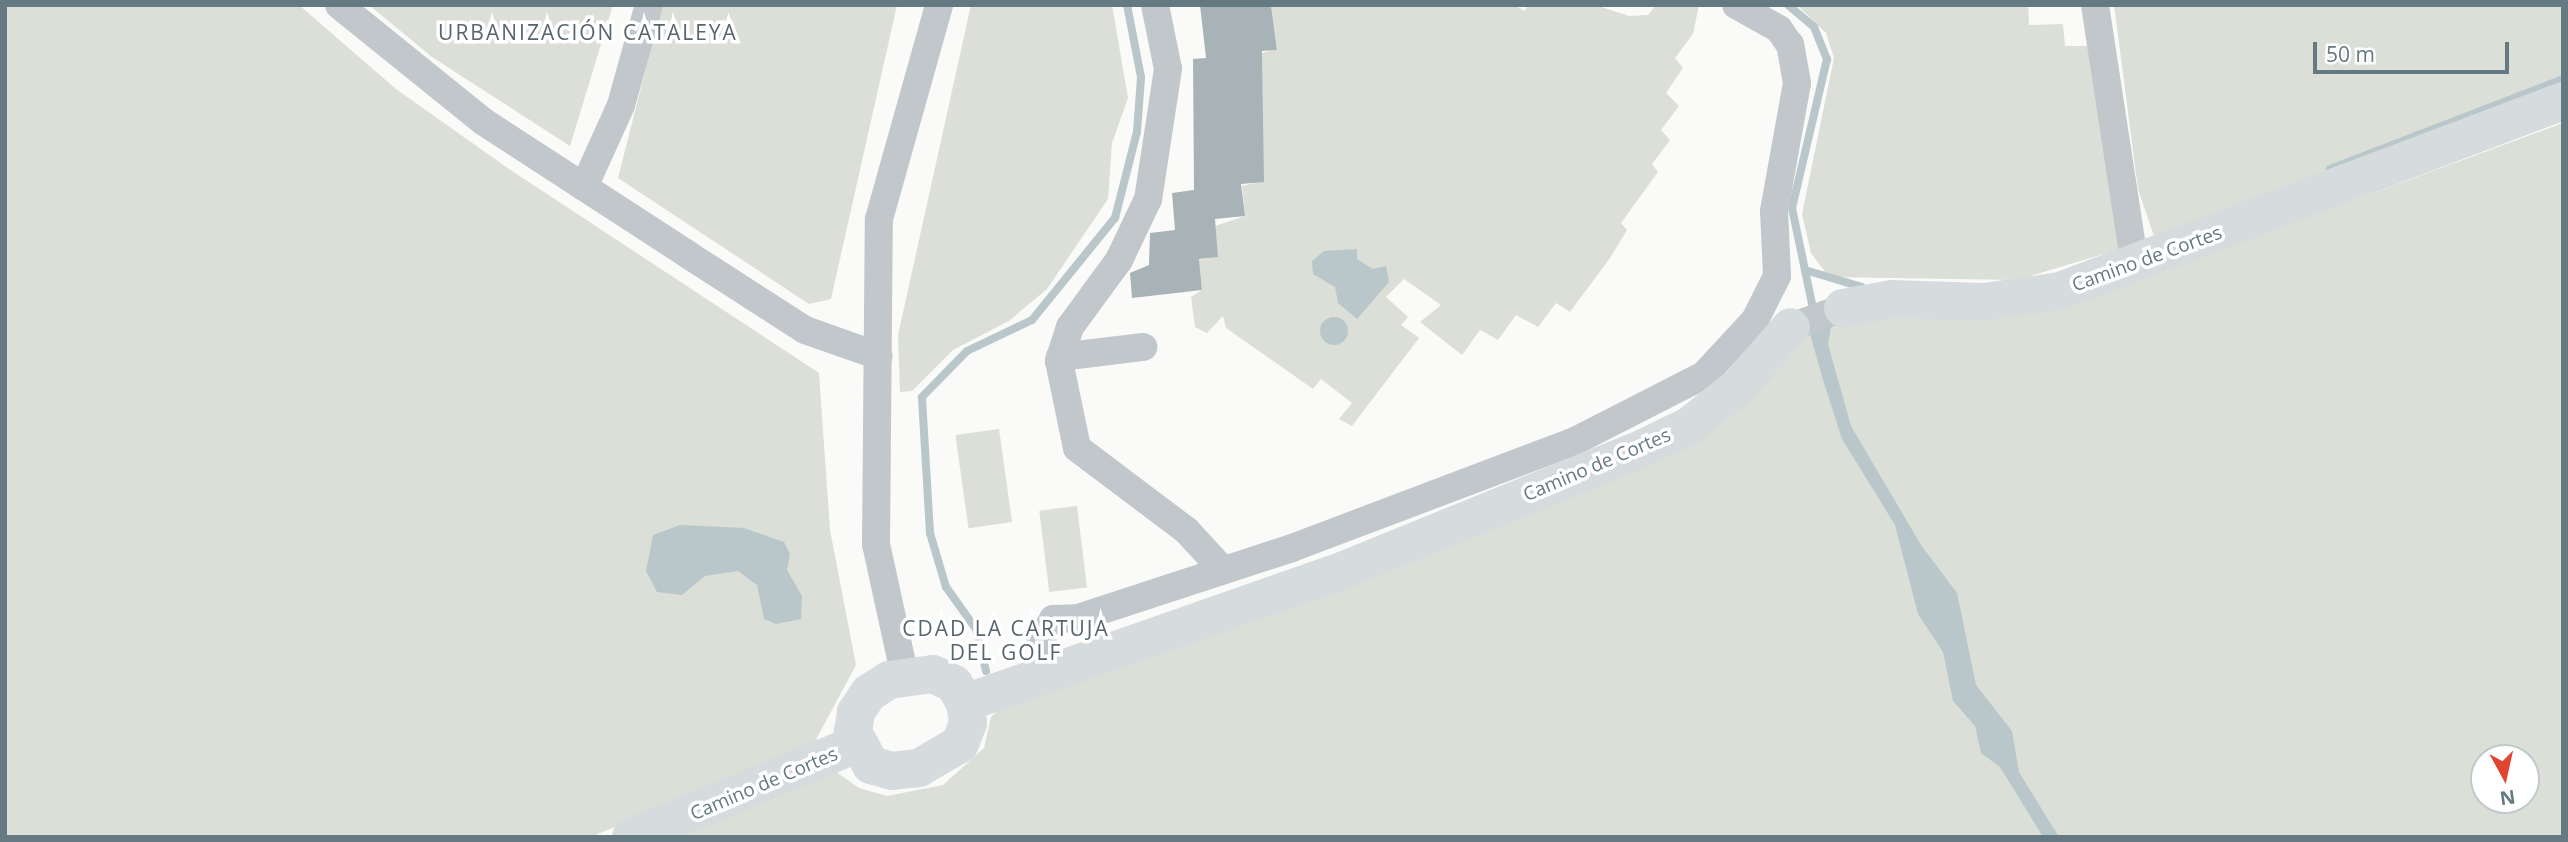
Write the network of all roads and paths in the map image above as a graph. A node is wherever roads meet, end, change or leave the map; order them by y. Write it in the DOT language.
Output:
graph roads {
  1 [pos="339,5"];
  2 [pos="649,5"];
  3 [pos="939,5"];
  4 [pos="1155,5"];
  5 [pos="1736,5"];
  6 [pos="2095,5"];
  7 [pos="2563,101"];
  8 [pos="584,187"];
  9 [pos="2136,267"];
  10 [pos="1843,307"];
  11 [pos="1791,327"];
  12 [pos="1143,347"];
  13 [pos="879,356"];
  14 [pos="1060,357"];
  15 [pos="1222,569"];
  16 [pos="1046,663"];
  17 [pos="905,677"];
  18 [pos="965,703"];
  19 [pos="857,744"];
  20 [pos="631,837"];
  1 -- 8 [label="street"];
  2 -- 8 [label="street"];
  3 -- 13 [label="street"];
  4 -- 14 [label="street"];
  5 -- 15 [label="street"];
  6 -- 9 [label="street"];
  7 -- 9 [label="street, Camino de Cortes"];
  8 -- 13 [label="street"];
  9 -- 10 [label="street, Camino de Cortes"];
  10 -- 11 [label="street, Camino de Cortes"];
  11 -- 16 [label="street, Camino de Cortes"];
  12 -- 14 [label="street"];
  13 -- 17 [label="street"];
  14 -- 15 [label="street"];
  15 -- 16 [label="street"];
  16 -- 18 [label="street, Camino de Cortes"];
  17 -- 18 [label="street"];
  17 -- 19 [label="street"];
  18 -- 19 [label="street"];
  19 -- 20 [label="street, Camino de Cortes"];
}
